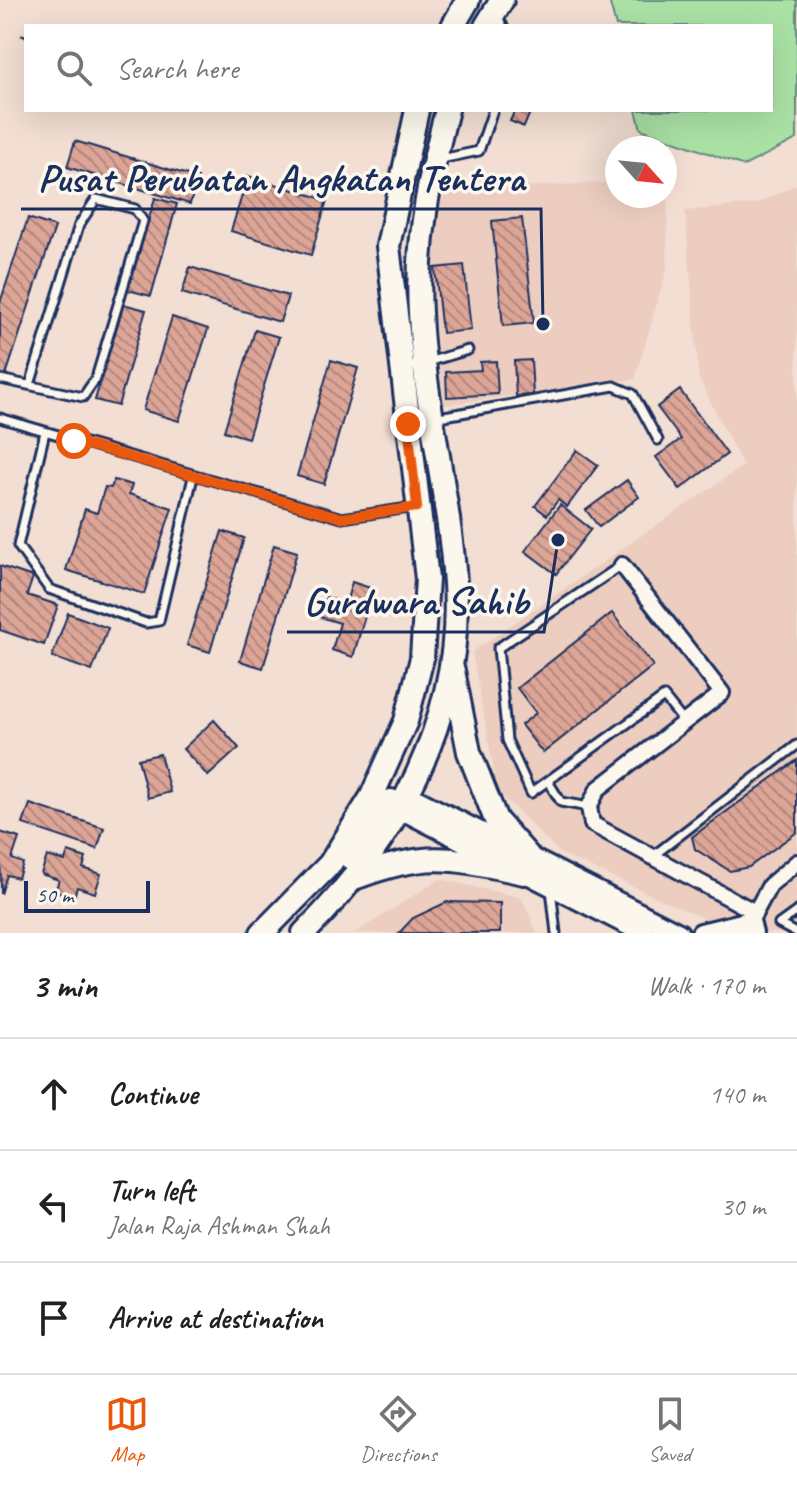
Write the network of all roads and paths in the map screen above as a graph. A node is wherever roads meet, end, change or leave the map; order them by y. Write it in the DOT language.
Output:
graph roads {
  1 [pos="468,0"];
  2 [pos="454,24"];
  3 [pos="417,112"];
  4 [pos="446,112"];
  5 [pos="492,112"];
  6 [pos="434,161"];
  7 [pos="468,350"];
  8 [pos="425,362"];
  9 [pos="402,369"];
  10 [pos="0,379"];
  11 [pos="30,385"];
  12 [pos="0,418"];
  13 [pos="431,418"];
  14 [pos="45,432"];
  15 [pos="658,440"];
  16 [pos="193,477"];
  17 [pos="417,507"];
  18 [pos="622,565"];
  19 [pos="427,579"];
  20 [pos="452,662"];
  21 [pos="684,722"];
  22 [pos="797,745"];
  23 [pos="549,783"];
  24 [pos="401,800"];
  25 [pos="589,807"];
  26 [pos="651,858"];
  27 [pos="797,862"];
  28 [pos="526,864"];
  29 [pos="357,877"];
  30 [pos="551,887"];
  31 [pos="797,911"];
  32 [pos="750,925"];
  33 [pos="265,933"];
  34 [pos="304,933"];
  35 [pos="556,933"];
  36 [pos="643,933"];
  37 [pos="679,933"];
  38 [pos="701,933"];
  39 [pos="796,933"];
  1 -- 2 [label="main road"];
  3 -- 9 [label="main road"];
  4 -- 6 [label="main road"];
  5 -- 6 [label="lane"];
  6 -- 8 [label="main road"];
  7 -- 8 [label="lane"];
  8 -- 9 [label="lane"];
  8 -- 13 [label="main road"];
  9 -- 17 [label="main road"];
  10 -- 11 [label="lane"];
  11 -- 11 [label="lane"];
  12 -- 14 [label="lane"];
  13 -- 15 [label="lane"];
  13 -- 20 [label="main road"];
  14 -- 16 [label="lane"];
  14 -- 16 [label="lane"];
  16 -- 17 [label="lane"];
  17 -- 19 [label="main road"];
  18 -- 21 [label="street"];
  18 -- 23 [label="lane"];
  19 -- 24 [label="main road"];
  19 -- 33 [label="main road"];
  20 -- 24 [label="main road"];
  20 -- 28 [label="main road"];
  21 -- 23 [label="lane"];
  21 -- 25 [label="street"];
  22 -- 26 [label="lane"];
  23 -- 25 [label="lane"];
  24 -- 28 [label="street"];
  24 -- 29 [label="main road"];
  24 -- 33 [label="main road"];
  25 -- 26 [label="street"];
  26 -- 32 [label="street"];
  27 -- 32 [label="street"];
  28 -- 29 [label="main road"];
  28 -- 30 [label="street"];
  28 -- 37 [label="street"];
  29 -- 34 [label="main road"];
  30 -- 35 [label="lane"];
  30 -- 36 [label="street"];
  31 -- 39 [label="lane"];
  32 -- 38 [label="street"];
}
